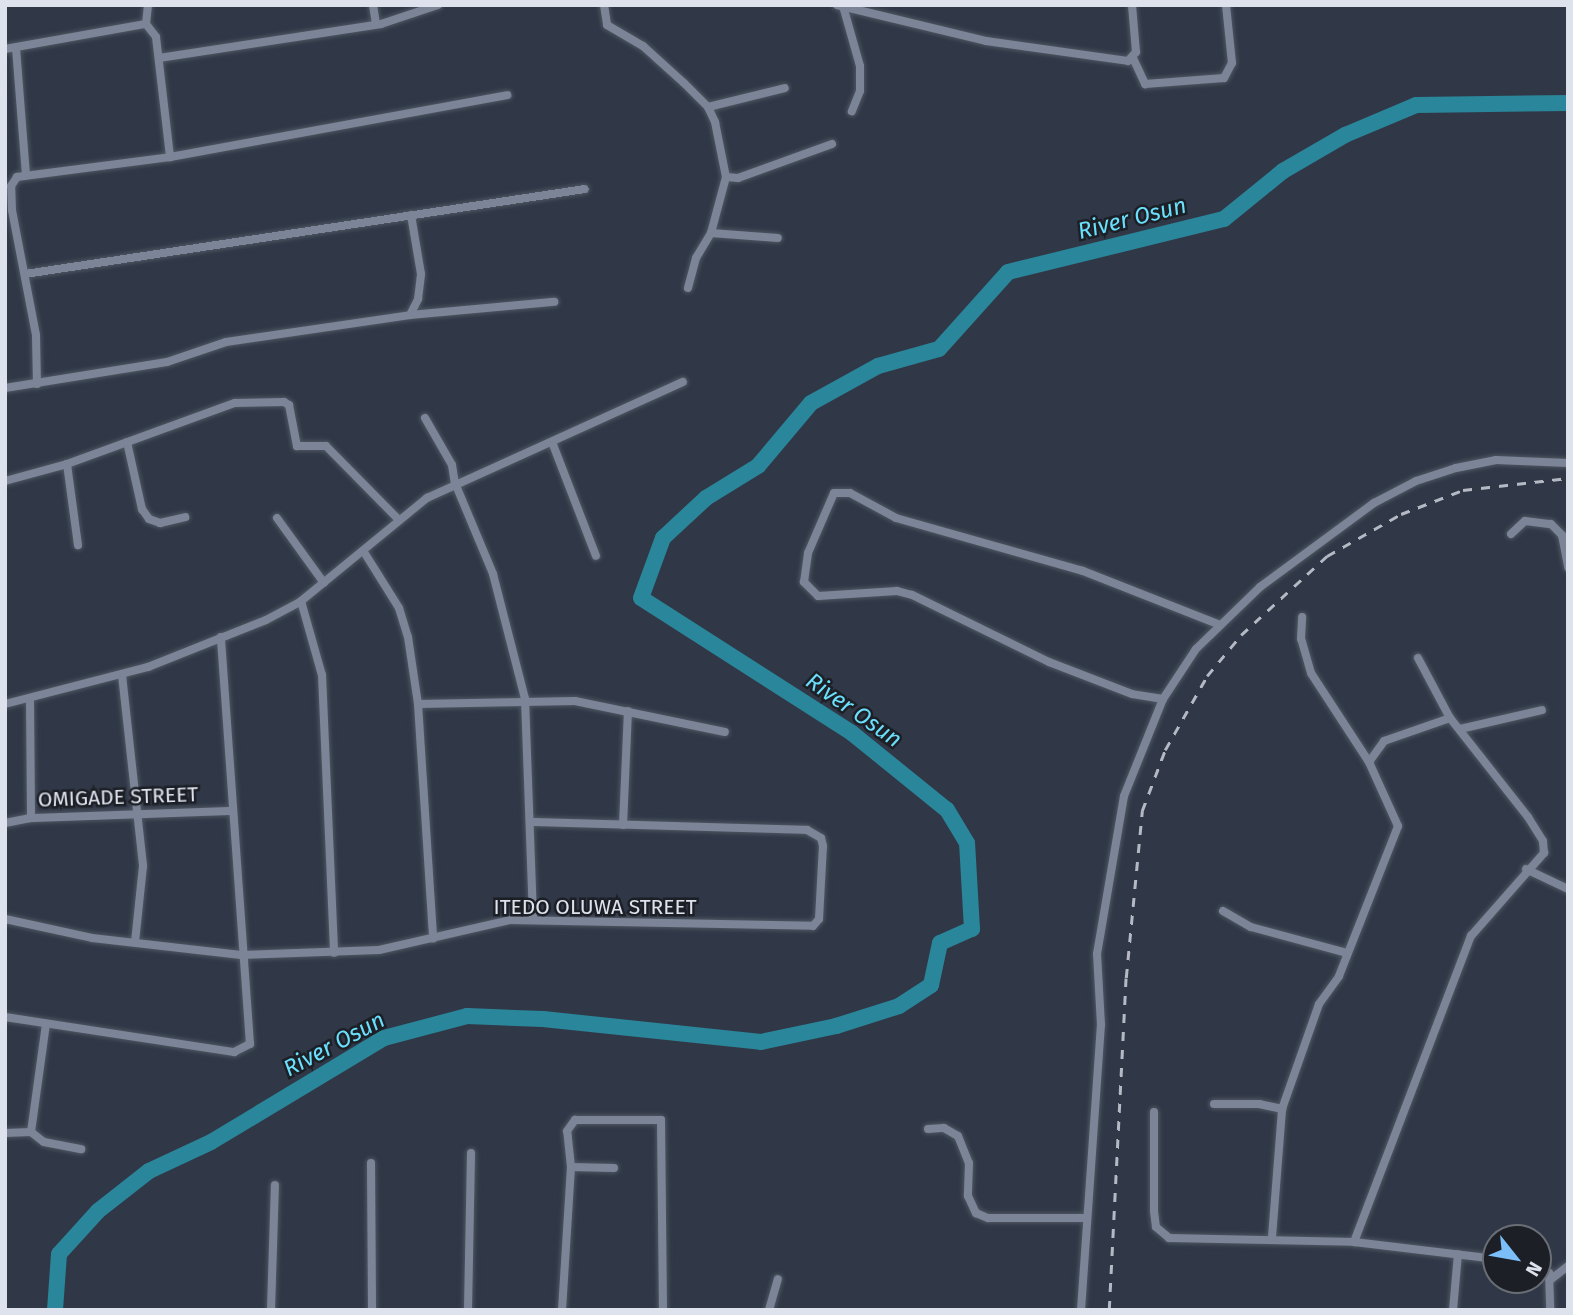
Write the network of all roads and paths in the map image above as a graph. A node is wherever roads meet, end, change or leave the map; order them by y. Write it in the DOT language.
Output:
graph roads {
  1 [pos="148,5"];
  2 [pos="373,5"];
  3 [pos="438,5"];
  4 [pos="604,5"];
  5 [pos="836,5"];
  6 [pos="1132,5"];
  7 [pos="1226,5"];
  8 [pos="843,6"];
  9 [pos="864,7"];
  10 [pos="376,23"];
  11 [pos="146,24"];
  12 [pos="16,48"];
  13 [pos="5,50"];
  14 [pos="159,58"];
  15 [pos="1133,58"];
  16 [pos="785,88"];
  17 [pos="507,95"];
  18 [pos="708,107"];
  19 [pos="852,111"];
  20 [pos="832,144"];
  21 [pos="170,157"];
  22 [pos="26,174"];
  23 [pos="726,177"];
  24 [pos="585,189"];
  25 [pos="9,210"];
  26 [pos="411,215"];
  27 [pos="711,233"];
  28 [pos="778,238"];
  29 [pos="25,274"];
  30 [pos="688,288"];
  31 [pos="554,302"];
  32 [pos="410,315"];
  33 [pos="683,382"];
  34 [pos="37,384"];
  35 [pos="5,388"];
  36 [pos="425,418"];
  37 [pos="127,442"];
  38 [pos="552,442"];
  39 [pos="1568,463"];
  40 [pos="67,464"];
  41 [pos="5,481"];
  42 [pos="455,483"];
  43 [pos="185,517"];
  44 [pos="277,518"];
  45 [pos="398,520"];
  46 [pos="1568,524"];
  47 [pos="1559,530"];
  48 [pos="1511,534"];
  49 [pos="78,545"];
  50 [pos="364,552"];
  51 [pos="596,555"];
  52 [pos="1568,567"];
  53 [pos="324,583"];
  54 [pos="301,601"];
  55 [pos="1302,617"];
  56 [pos="1220,625"];
  57 [pos="220,638"];
  58 [pos="1418,657"];
  59 [pos="122,675"];
  60 [pos="525,699"];
  61 [pos="1163,699"];
  62 [pos="30,700"];
  63 [pos="5,704"];
  64 [pos="418,704"];
  65 [pos="1542,709"];
  66 [pos="628,710"];
  67 [pos="1450,718"];
  68 [pos="1460,729"];
  69 [pos="724,732"];
  70 [pos="1369,762"];
  71 [pos="232,811"];
  72 [pos="136,815"];
  73 [pos="32,818"];
  74 [pos="530,822"];
  75 [pos="5,823"];
  76 [pos="623,825"];
  77 [pos="1526,869"];
  78 [pos="1568,889"];
  79 [pos="1223,911"];
  80 [pos="5,919"];
  81 [pos="533,920"];
  82 [pos="433,939"];
  83 [pos="135,942"];
  84 [pos="334,953"];
  85 [pos="1348,953"];
  86 [pos="241,954"];
  87 [pos="5,1017"];
  88 [pos="46,1024"];
  89 [pos="1213,1104"];
  90 [pos="1282,1109"];
  91 [pos="1154,1112"];
  92 [pos="928,1129"];
  93 [pos="32,1132"];
  94 [pos="5,1133"];
  95 [pos="81,1149"];
  96 [pos="471,1153"];
  97 [pos="371,1163"];
  98 [pos="571,1167"];
  99 [pos="614,1168"];
  100 [pos="275,1185"];
  101 [pos="1085,1218"];
  102 [pos="1272,1237"];
  103 [pos="1354,1242"];
  104 [pos="1458,1254"];
  105 [pos="1482,1257"];
  106 [pos="1568,1266"];
  107 [pos="1552,1278"];
  108 [pos="778,1279"];
  109 [pos="271,1310"];
  110 [pos="372,1310"];
  111 [pos="468,1310"];
  112 [pos="562,1310"];
  113 [pos="663,1310"];
  114 [pos="769,1310"];
  115 [pos="1081,1310"];
  116 [pos="1453,1310"];
  1 -- 11 [label="street"];
  2 -- 10 [label="street"];
  3 -- 10 [label="street"];
  4 -- 18 [label="street"];
  5 -- 8 [label="street"];
  6 -- 15 [label="street"];
  7 -- 15 [label="street"];
  8 -- 9 [label="street"];
  8 -- 19 [label="street"];
  9 -- 15 [label="street"];
  10 -- 14 [label="street"];
  11 -- 12 [label="street"];
  11 -- 14 [label="street"];
  12 -- 13 [label="street"];
  12 -- 22 [label="street"];
  14 -- 21 [label="street"];
  16 -- 18 [label="street"];
  17 -- 21 [label="street"];
  18 -- 23 [label="street"];
  20 -- 23 [label="street"];
  21 -- 22 [label="street"];
  22 -- 25 [label="street"];
  23 -- 27 [label="street"];
  24 -- 26 [label="street"];
  25 -- 29 [label="street"];
  26 -- 29 [label="street"];
  26 -- 32 [label="street"];
  27 -- 28 [label="street"];
  27 -- 30 [label="street"];
  29 -- 34 [label="street"];
  31 -- 32 [label="street"];
  32 -- 34 [label="street"];
  33 -- 38 [label="street"];
  34 -- 35 [label="street"];
  36 -- 42 [label="street"];
  37 -- 40 [label="street"];
  37 -- 43 [label="street"];
  37 -- 45 [label="street"];
  38 -- 42 [label="street"];
  38 -- 51 [label="street"];
  39 -- 56 [label="street"];
  40 -- 41 [label="street"];
  40 -- 49 [label="street"];
  42 -- 45 [label="street"];
  42 -- 60 [label="street"];
  44 -- 53 [label="street"];
  45 -- 50 [label="street"];
  46 -- 47 [label="street"];
  47 -- 48 [label="street"];
  47 -- 52 [label="street"];
  50 -- 53 [label="street"];
  50 -- 64 [label="street"];
  53 -- 54 [label="street"];
  54 -- 57 [label="street"];
  54 -- 84 [label="street"];
  55 -- 70 [label="street"];
  56 -- 61 [label="street"];
  56 -- 61 [label="street"];
  57 -- 59 [label="street"];
  57 -- 71 [label="street"];
  58 -- 67 [label="street"];
  59 -- 62 [label="street"];
  59 -- 72 [label="street"];
  60 -- 64 [label="street"];
  60 -- 66 [label="street"];
  60 -- 74 [label="street"];
  61 -- 101 [label="street"];
  62 -- 63 [label="street"];
  62 -- 73 [label="street"];
  64 -- 82 [label="street"];
  65 -- 68 [label="street"];
  66 -- 69 [label="street"];
  66 -- 76 [label="street"];
  67 -- 68 [label="street"];
  67 -- 70 [label="street"];
  68 -- 77 [label="street"];
  70 -- 85 [label="street"];
  71 -- 72 [label="street, OMIGADE STREET"];
  71 -- 86 [label="street"];
  72 -- 73 [label="street, OMIGADE STREET"];
  72 -- 83 [label="street"];
  73 -- 75 [label="street, OMIGADE STREET"];
  74 -- 76 [label="street"];
  74 -- 81 [label="street"];
  76 -- 81 [label="street, ITEDO OLUWA STREET"];
  77 -- 78 [label="street"];
  77 -- 103 [label="street"];
  79 -- 85 [label="street"];
  80 -- 83 [label="street, ITEDO OLUWA STREET"];
  81 -- 82 [label="street, ITEDO OLUWA STREET"];
  82 -- 84 [label="street, ITEDO OLUWA STREET"];
  83 -- 86 [label="street, ITEDO OLUWA STREET"];
  84 -- 86 [label="street, ITEDO OLUWA STREET"];
  85 -- 90 [label="street"];
  86 -- 88 [label="street"];
  87 -- 88 [label="street"];
  88 -- 93 [label="street"];
  89 -- 90 [label="street"];
  90 -- 102 [label="street"];
  91 -- 102 [label="street"];
  92 -- 101 [label="street"];
  93 -- 94 [label="street"];
  93 -- 95 [label="street"];
  96 -- 111 [label="street"];
  97 -- 110 [label="street"];
  98 -- 99 [label="street"];
  98 -- 112 [label="street"];
  98 -- 113 [label="street"];
  100 -- 109 [label="street"];
  101 -- 115 [label="street"];
  102 -- 103 [label="street"];
  103 -- 104 [label="street"];
  104 -- 105 [label="street"];
  104 -- 116 [label="street"];
  106 -- 107 [label="street"];
  108 -- 114 [label="street"];
}
